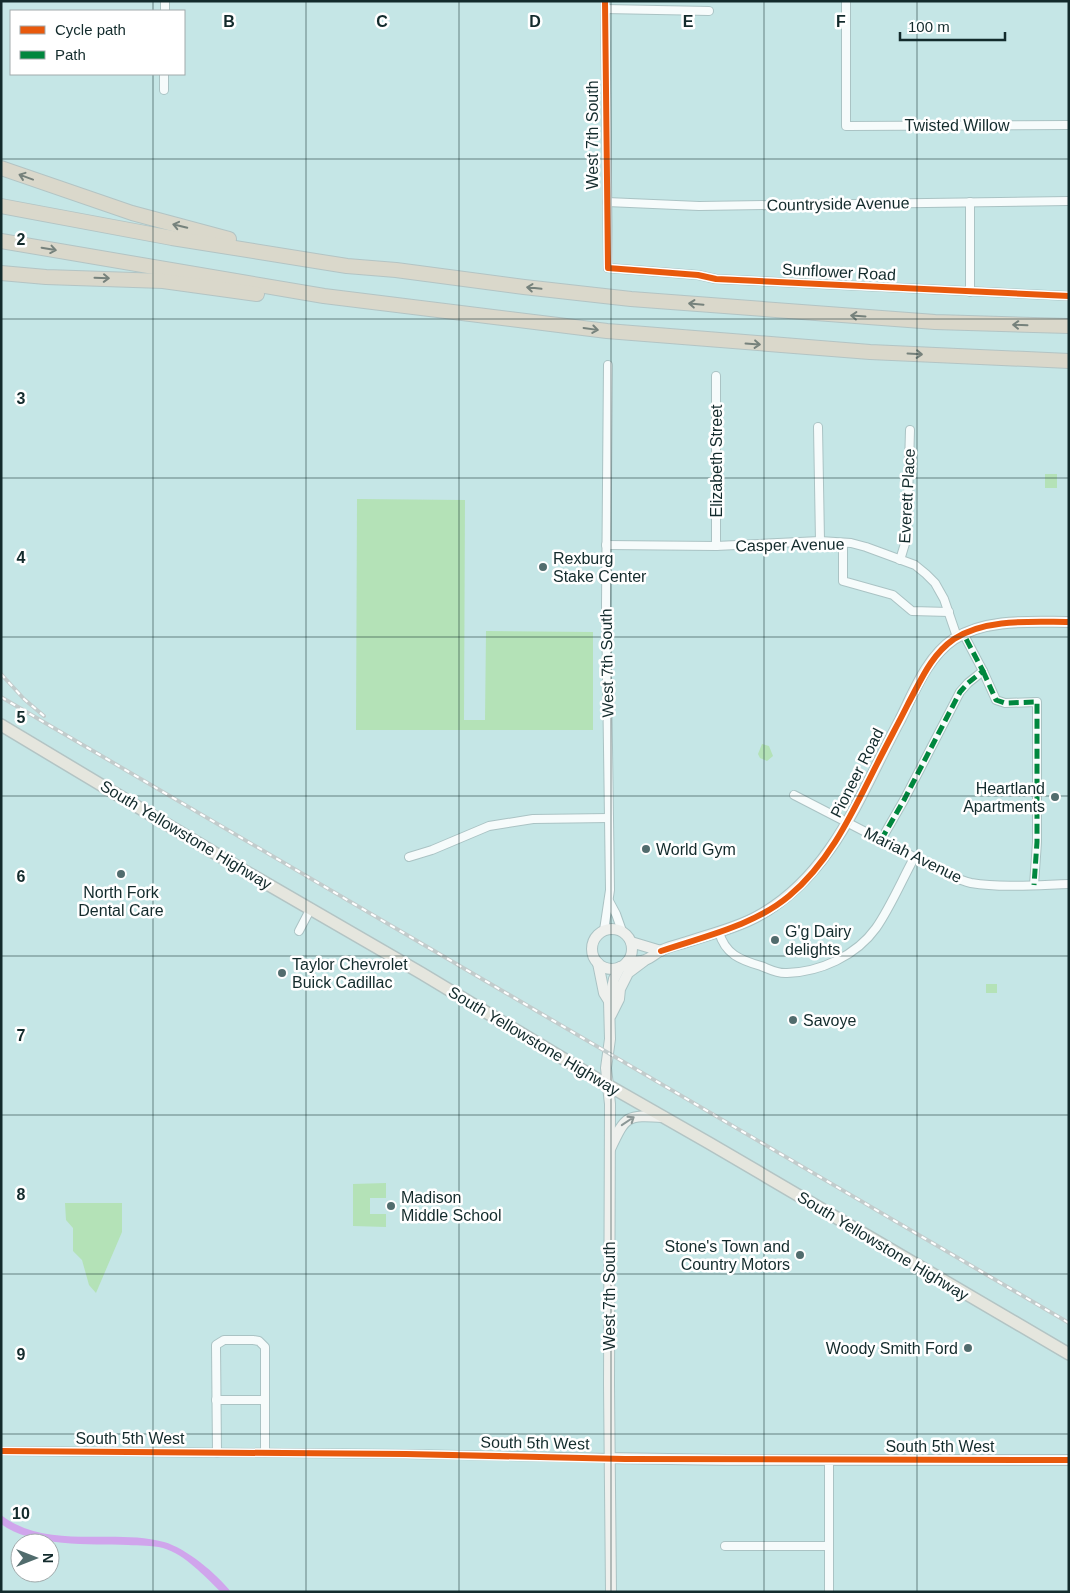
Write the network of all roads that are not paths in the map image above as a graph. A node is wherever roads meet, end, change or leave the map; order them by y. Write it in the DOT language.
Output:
graph roads {
  1 [pos="156,1"];
  2 [pos="165,1"];
  3 [pos="846,1"];
  4 [pos="605,5"];
  5 [pos="709,12"];
  6 [pos="164,75"];
  7 [pos="164,90"];
  8 [pos="1069,125"];
  9 [pos="1,168"];
  10 [pos="1069,201"];
  11 [pos="607,202"];
  12 [pos="970,202"];
  13 [pos="1,206"];
  14 [pos="1,241"];
  15 [pos="347,266"];
  16 [pos="608,268"];
  17 [pos="1,273"];
  18 [pos="970,292"];
  19 [pos="1069,296"];
  20 [pos="463,314"];
  21 [pos="1069,326"];
  22 [pos="1069,361"];
  23 [pos="608,365"];
  24 [pos="716,376"];
  25 [pos="818,427"];
  26 [pos="910,430"];
  27 [pos="820,542"];
  28 [pos="843,542"];
  29 [pos="606,545"];
  30 [pos="716,546"];
  31 [pos="900,560"];
  32 [pos="948,612"];
  33 [pos="1069,622"];
  34 [pos="961,636"];
  35 [pos="983,670"];
  36 [pos="1,725"];
  37 [pos="794,796"];
  38 [pos="609,818"];
  39 [pos="848,823"];
  40 [pos="881,840"];
  41 [pos="409,857"];
  42 [pos="914,858"];
  43 [pos="1069,884"];
  44 [pos="1034,885"];
  45 [pos="609,901"];
  46 [pos="311,908"];
  47 [pos="604,930"];
  48 [pos="299,931"];
  49 [pos="622,931"];
  50 [pos="720,932"];
  51 [pos="631,942"];
  52 [pos="661,950"];
  53 [pos="645,960"];
  54 [pos="598,963"];
  55 [pos="623,965"];
  56 [pos="609,1001"];
  57 [pos="610,1016"];
  58 [pos="608,1085"];
  59 [pos="664,1117"];
  60 [pos="609,1152"];
  61 [pos="1069,1354"];
  62 [pos="216,1400"];
  63 [pos="264,1400"];
  64 [pos="1,1451"];
  65 [pos="216,1453"];
  66 [pos="265,1453"];
  67 [pos="610,1458"];
  68 [pos="829,1460"];
  69 [pos="1069,1460"];
  70 [pos="725,1546"];
  71 [pos="829,1546"];
  72 [pos="610,1592"];
  73 [pos="829,1592"];
  1 -- 2 [label="street"];
  3 -- 8 [label="street, Twisted Willow"];
  4 -- 5 [label="street"];
  4 -- 11 [label="street, West 7th South"];
  6 -- 7 [label="street"];
  15 -- 9 [label="highway, one-way"];
  10 -- 12 [label="street, Countryside Avenue"];
  11 -- 12 [label="street, Countryside Avenue"];
  11 -- 16 [label="street, West 7th South"];
  12 -- 18 [label="street"];
  13 -- 15 [label="highway"];
  14 -- 20 [label="highway, one-way"];
  21 -- 15 [label="highway, one-way"];
  16 -- 18 [label="street, Sunflower Road"];
  17 -- 20 [label="highway, one-way"];
  18 -- 19 [label="street, Sunflower Road"];
  20 -- 22 [label="highway, one-way"];
  23 -- 29 [label="street, West 7th South"];
  24 -- 30 [label="street, Elizabeth Street"];
  25 -- 27 [label="street"];
  26 -- 31 [label="street, Everett Place"];
  27 -- 28 [label="street, Casper Avenue"];
  27 -- 30 [label="street, Casper Avenue"];
  28 -- 31 [label="street, Casper Avenue"];
  28 -- 32 [label="street"];
  29 -- 30 [label="street, Casper Avenue"];
  29 -- 38 [label="street, West 7th South"];
  31 -- 32 [label="street, Casper Avenue"];
  32 -- 34 [label="street, Casper Avenue"];
  33 -- 34 [label="street, Pioneer Road"];
  34 -- 35 [label="street, Casper Avenue"];
  34 -- 39 [label="street, Pioneer Road"];
  35 -- 40 [label="street"];
  35 -- 44 [label="street, Casper Avenue"];
  36 -- 46 [label="main road, South Yellowstone Highway"];
  37 -- 39 [label="street, Mariah Avenue"];
  38 -- 41 [label="street"];
  38 -- 45 [label="street, West 7th South"];
  39 -- 40 [label="street, Mariah Avenue"];
  39 -- 50 [label="street, Pioneer Road"];
  40 -- 42 [label="street, Mariah Avenue"];
  42 -- 44 [label="street, Mariah Avenue"];
  42 -- 50 [label="street"];
  43 -- 44 [label="street, Mariah Avenue"];
  45 -- 47 [label="street, West 7th South"];
  45 -- 49 [label="street, West 7th South"];
  46 -- 48 [label="street"];
  46 -- 58 [label="main road, South Yellowstone Highway"];
  47 -- 49 [label="street"];
  47 -- 54 [label="street"];
  49 -- 51 [label="street"];
  50 -- 52 [label="street, Pioneer Road"];
  51 -- 52 [label="street"];
  51 -- 55 [label="street"];
  52 -- 53 [label="street, Pioneer Road"];
  53 -- 55 [label="street, Pioneer Road"];
  53 -- 57 [label="street"];
  54 -- 55 [label="street"];
  54 -- 56 [label="street, West 7th South"];
  55 -- 56 [label="street, West 7th South"];
  56 -- 57 [label="street, West 7th South"];
  57 -- 58 [label="street, West 7th South"];
  58 -- 59 [label="main road, South Yellowstone Highway"];
  58 -- 60 [label="street, West 7th South"];
  60 -- 59 [label="street, one-way"];
  59 -- 61 [label="main road, South Yellowstone Highway"];
  60 -- 67 [label="street, West 7th South"];
  62 -- 63 [label="street"];
  62 -- 63 [label="street"];
  62 -- 65 [label="street"];
  63 -- 66 [label="street"];
  64 -- 65 [label="street, South 5th West"];
  65 -- 66 [label="street, South 5th West"];
  66 -- 67 [label="street, South 5th West"];
  67 -- 68 [label="street, South 5th West"];
  67 -- 72 [label="street, West 7th South"];
  68 -- 69 [label="street, South 5th West"];
  68 -- 71 [label="street"];
  70 -- 71 [label="street"];
  71 -- 73 [label="street"];
}
